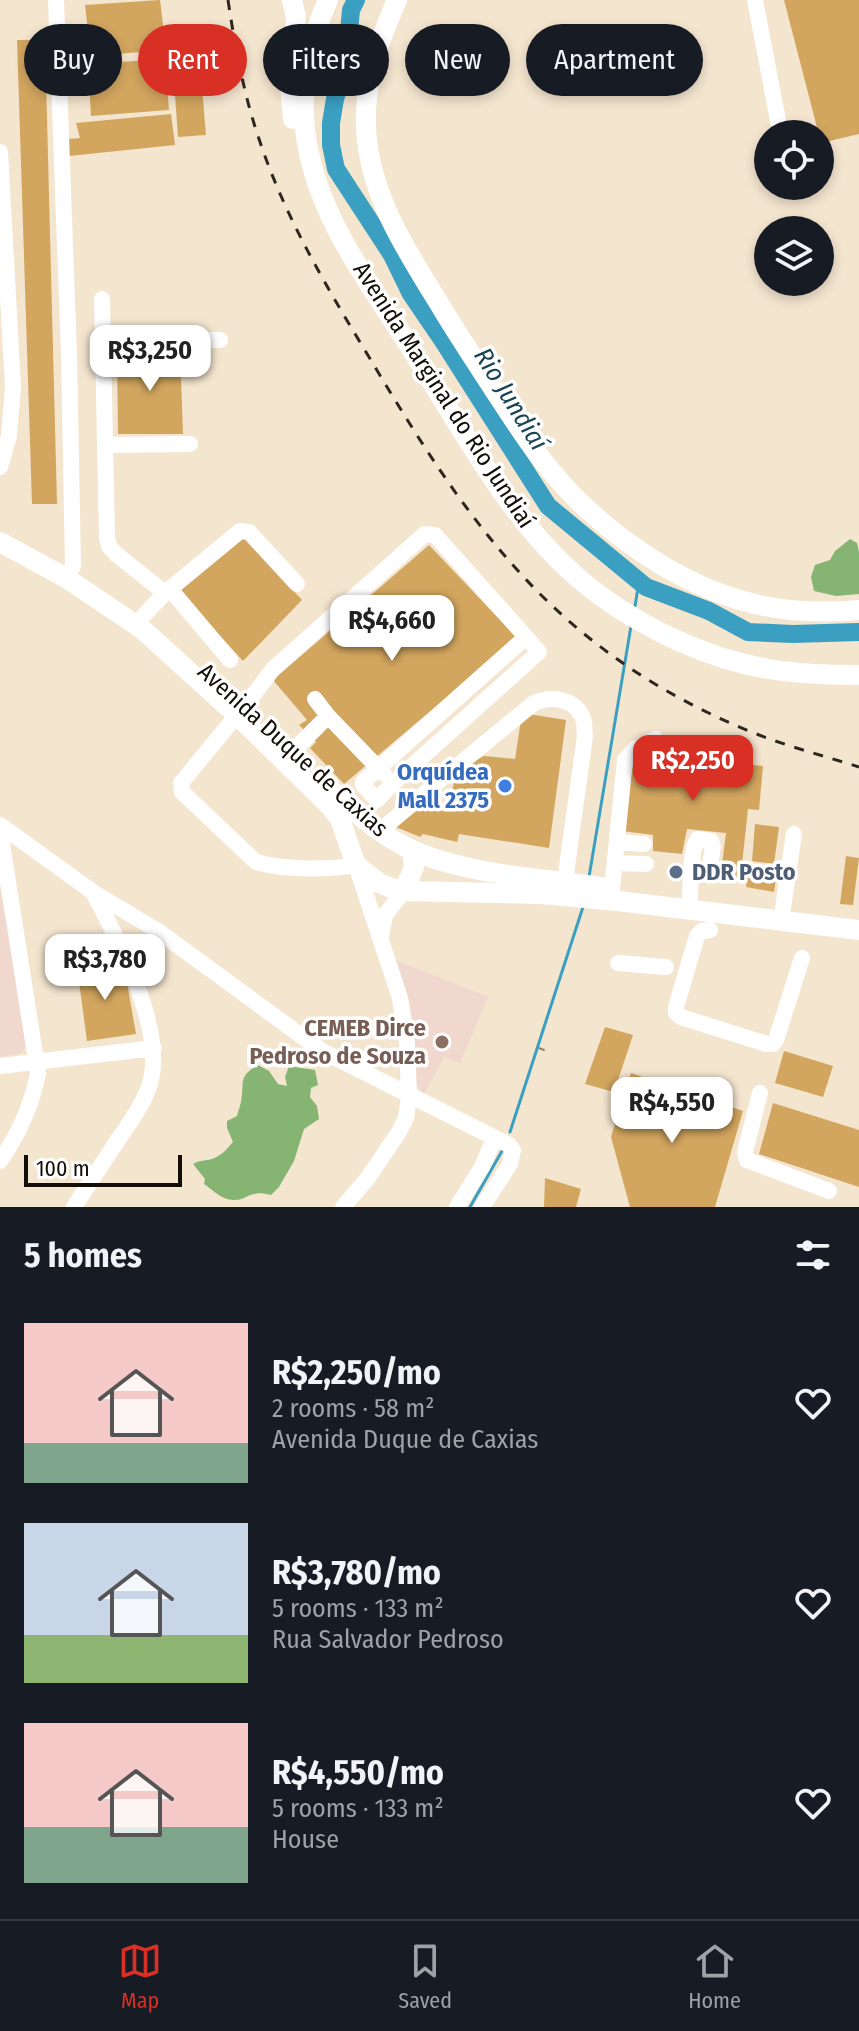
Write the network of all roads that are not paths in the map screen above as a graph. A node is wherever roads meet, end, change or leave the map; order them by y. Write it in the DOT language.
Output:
graph roads {
  1 [pos="56,0"];
  2 [pos="292,0"];
  3 [pos="328,0"];
  4 [pos="397,0"];
  5 [pos="755,0"];
  6 [pos="778,120"];
  7 [pos="0,152"];
  8 [pos="321,199"];
  9 [pos="102,299"];
  10 [pos="220,340"];
  11 [pos="103,341"];
  12 [pos="5,418"];
  13 [pos="190,444"];
  14 [pos="105,445"];
  15 [pos="0,467"];
  16 [pos="0,529"];
  17 [pos="0,542"];
  18 [pos="70,572"];
  19 [pos="297,584"];
  20 [pos="167,591"];
  21 [pos="854,611"];
  22 [pos="144,615"];
  23 [pos="526,637"];
  24 [pos="230,660"];
  25 [pos="859,675"];
  26 [pos="315,699"];
  27 [pos="449,705"];
  28 [pos="241,711"];
  29 [pos="328,716"];
  30 [pos="463,720"];
  31 [pos="656,739"];
  32 [pos="292,752"];
  33 [pos="379,768"];
  34 [pos="393,783"];
  35 [pos="377,800"];
  36 [pos="373,827"];
  37 [pos="0,828"];
  38 [pos="794,834"];
  39 [pos="617,842"];
  40 [pos="644,844"];
  41 [pos="412,850"];
  42 [pos="353,856"];
  43 [pos="615,863"];
  44 [pos="646,864"];
  45 [pos="692,871"];
  46 [pos="565,881"];
  47 [pos="612,889"];
  48 [pos="404,891"];
  49 [pos="93,892"];
  50 [pos="690,897"];
  51 [pos="783,908"];
  52 [pos="859,918"];
  53 [pos="710,930"];
  54 [pos="859,930"];
  55 [pos="380,938"];
  56 [pos="802,958"];
  57 [pos="618,963"];
  58 [pos="666,967"];
  59 [pos="154,1048"];
  60 [pos="38,1061"];
  61 [pos="0,1066"];
  62 [pos="760,1093"];
  63 [pos="409,1096"];
  64 [pos="494,1139"];
  65 [pos="0,1161"];
  66 [pos="829,1191"];
  67 [pos="486,1205"];
  68 [pos="76,1206"];
  69 [pos="343,1207"];
  70 [pos="457,1207"];
  1 -- 18 [label="street"];
  2 -- 8 [label="main road"];
  3 -- 8 [label="main road, Avenida Marginal do Rio Jundiaí"];
  4 -- 21 [label="main road, Avenida Marginal do Rio Jundiaí"];
  5 -- 6 [label="street"];
  7 -- 12 [label="street"];
  8 -- 25 [label="main road, Avenida Marginal do Rio Jundiaí"];
  9 -- 11 [label="street"];
  10 -- 11 [label="street"];
  11 -- 14 [label="street"];
  12 -- 15 [label="street"];
  13 -- 14 [label="street"];
  14 -- 20 [label="street"];
  16 -- 18 [label="main road, Avenida Duque de Caxias"];
  17 -- 18 [label="main road, Avenida Duque de Caxias"];
  18 -- 22 [label="main road, Avenida Duque de Caxias"];
  18 -- 28 [label="main road, Avenida Duque de Caxias"];
  19 -- 20 [label="street"];
  20 -- 22 [label="street"];
  20 -- 24 [label="street"];
  22 -- 28 [label="main road, Avenida Duque de Caxias"];
  23 -- 27 [label="street"];
  23 -- 28 [label="street"];
  23 -- 30 [label="street"];
  26 -- 29 [label="street"];
  27 -- 30 [label="street"];
  27 -- 33 [label="street"];
  28 -- 32 [label="main road, Avenida Duque de Caxias"];
  28 -- 42 [label="main road, Avenida Duque de Caxias"];
  28 -- 42 [label="street"];
  29 -- 32 [label="street"];
  29 -- 33 [label="street"];
  30 -- 34 [label="street"];
  31 -- 39 [label="street"];
  32 -- 36 [label="main road, Avenida Duque de Caxias"];
  33 -- 34 [label="street"];
  33 -- 35 [label="street"];
  34 -- 35 [label="street"];
  35 -- 36 [label="street"];
  36 -- 41 [label="main road, Avenida Duque de Caxias"];
  36 -- 42 [label="main road"];
  36 -- 46 [label="street"];
  37 -- 49 [label="street"];
  37 -- 60 [label="street"];
  38 -- 51 [label="street"];
  39 -- 40 [label="street"];
  39 -- 43 [label="street"];
  41 -- 46 [label="main road, Avenida Duque de Caxias"];
  41 -- 48 [label="main road"];
  42 -- 48 [label="main road"];
  42 -- 55 [label="street"];
  43 -- 44 [label="street"];
  43 -- 47 [label="street"];
  45 -- 50 [label="street"];
  46 -- 47 [label="main road, Avenida Duque de Caxias"];
  47 -- 50 [label="main road, Avenida Duque de Caxias"];
  48 -- 54 [label="main road"];
  48 -- 55 [label="street"];
  49 -- 59 [label="street"];
  49 -- 63 [label="street"];
  50 -- 51 [label="main road, Avenida Duque de Caxias"];
  51 -- 52 [label="main road, Avenida Duque de Caxias"];
  53 -- 56 [label="street"];
  55 -- 63 [label="street"];
  57 -- 58 [label="street"];
  59 -- 60 [label="street"];
  59 -- 68 [label="street"];
  60 -- 61 [label="street"];
  60 -- 65 [label="street"];
  62 -- 66 [label="street"];
  63 -- 64 [label="street"];
  63 -- 69 [label="street"];
  64 -- 67 [label="street"];
  64 -- 70 [label="street"];
}
